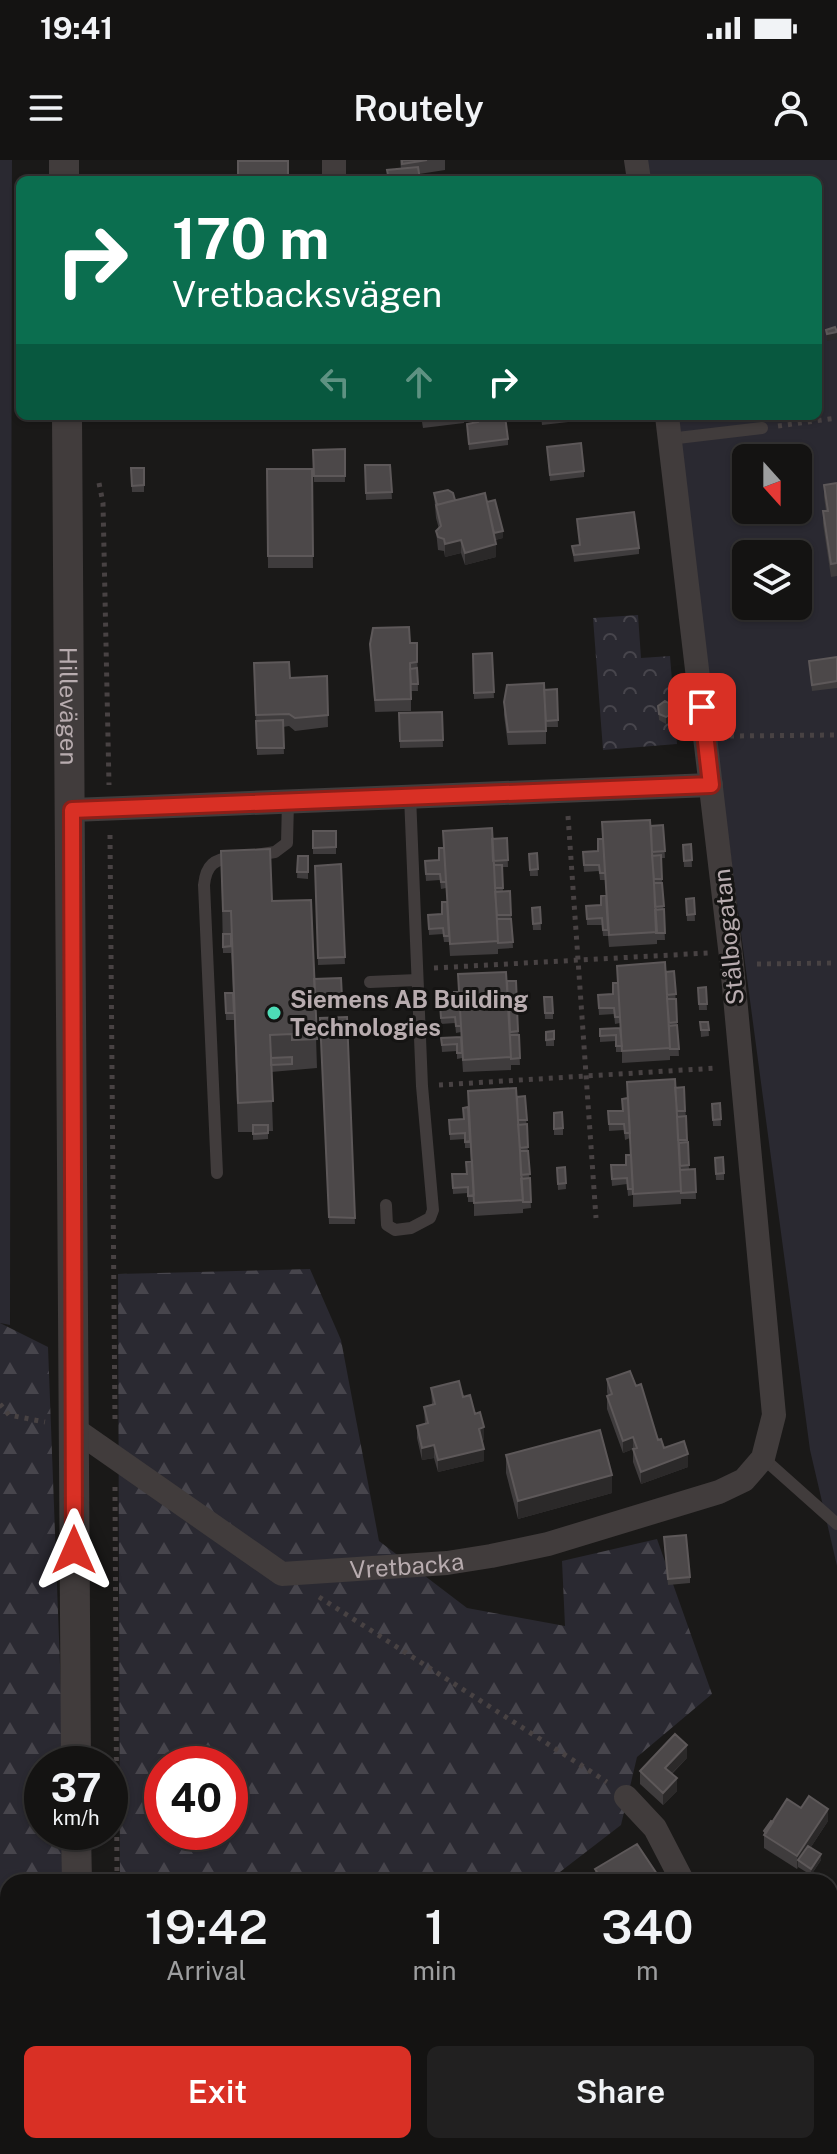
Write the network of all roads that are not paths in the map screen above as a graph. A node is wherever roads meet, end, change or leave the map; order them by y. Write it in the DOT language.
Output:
graph roads {
  1 [pos="67,420"];
  2 [pos="668,428"];
  3 [pos="762,428"];
  4 [pos="711,785"];
  5 [pos="410,796"];
  6 [pos="288,801"];
  7 [pos="72,810"];
  8 [pos="417,974"];
  9 [pos="370,982"];
  10 [pos="217,1173"];
  11 [pos="386,1205"];
  12 [pos="73,1428"];
  13 [pos="763,1458"];
  14 [pos="837,1524"];
  15 [pos="76,1746"];
  16 [pos="626,1797"];
  17 [pos="76,1850"];
  18 [pos="77,1874"];
  19 [pos="679,1874"];
  1 -- 7 [label="street, Hillevägen"];
  2 -- 3 [label="lane"];
  2 -- 4 [label="street, Stålbogatan"];
  4 -- 5 [label="street"];
  4 -- 13 [label="street, Stålbogatan"];
  5 -- 6 [label="street"];
  5 -- 8 [label="lane"];
  6 -- 7 [label="street"];
  6 -- 10 [label="lane"];
  7 -- 12 [label="street, Hillevägen"];
  8 -- 9 [label="lane"];
  8 -- 11 [label="lane"];
  12 -- 13 [label="street, Vretbacka"];
  12 -- 15 [label="street, Hillevägen"];
  13 -- 14 [label="lane"];
  16 -- 19 [label="street"];
  17 -- 18 [label="street"];
}
